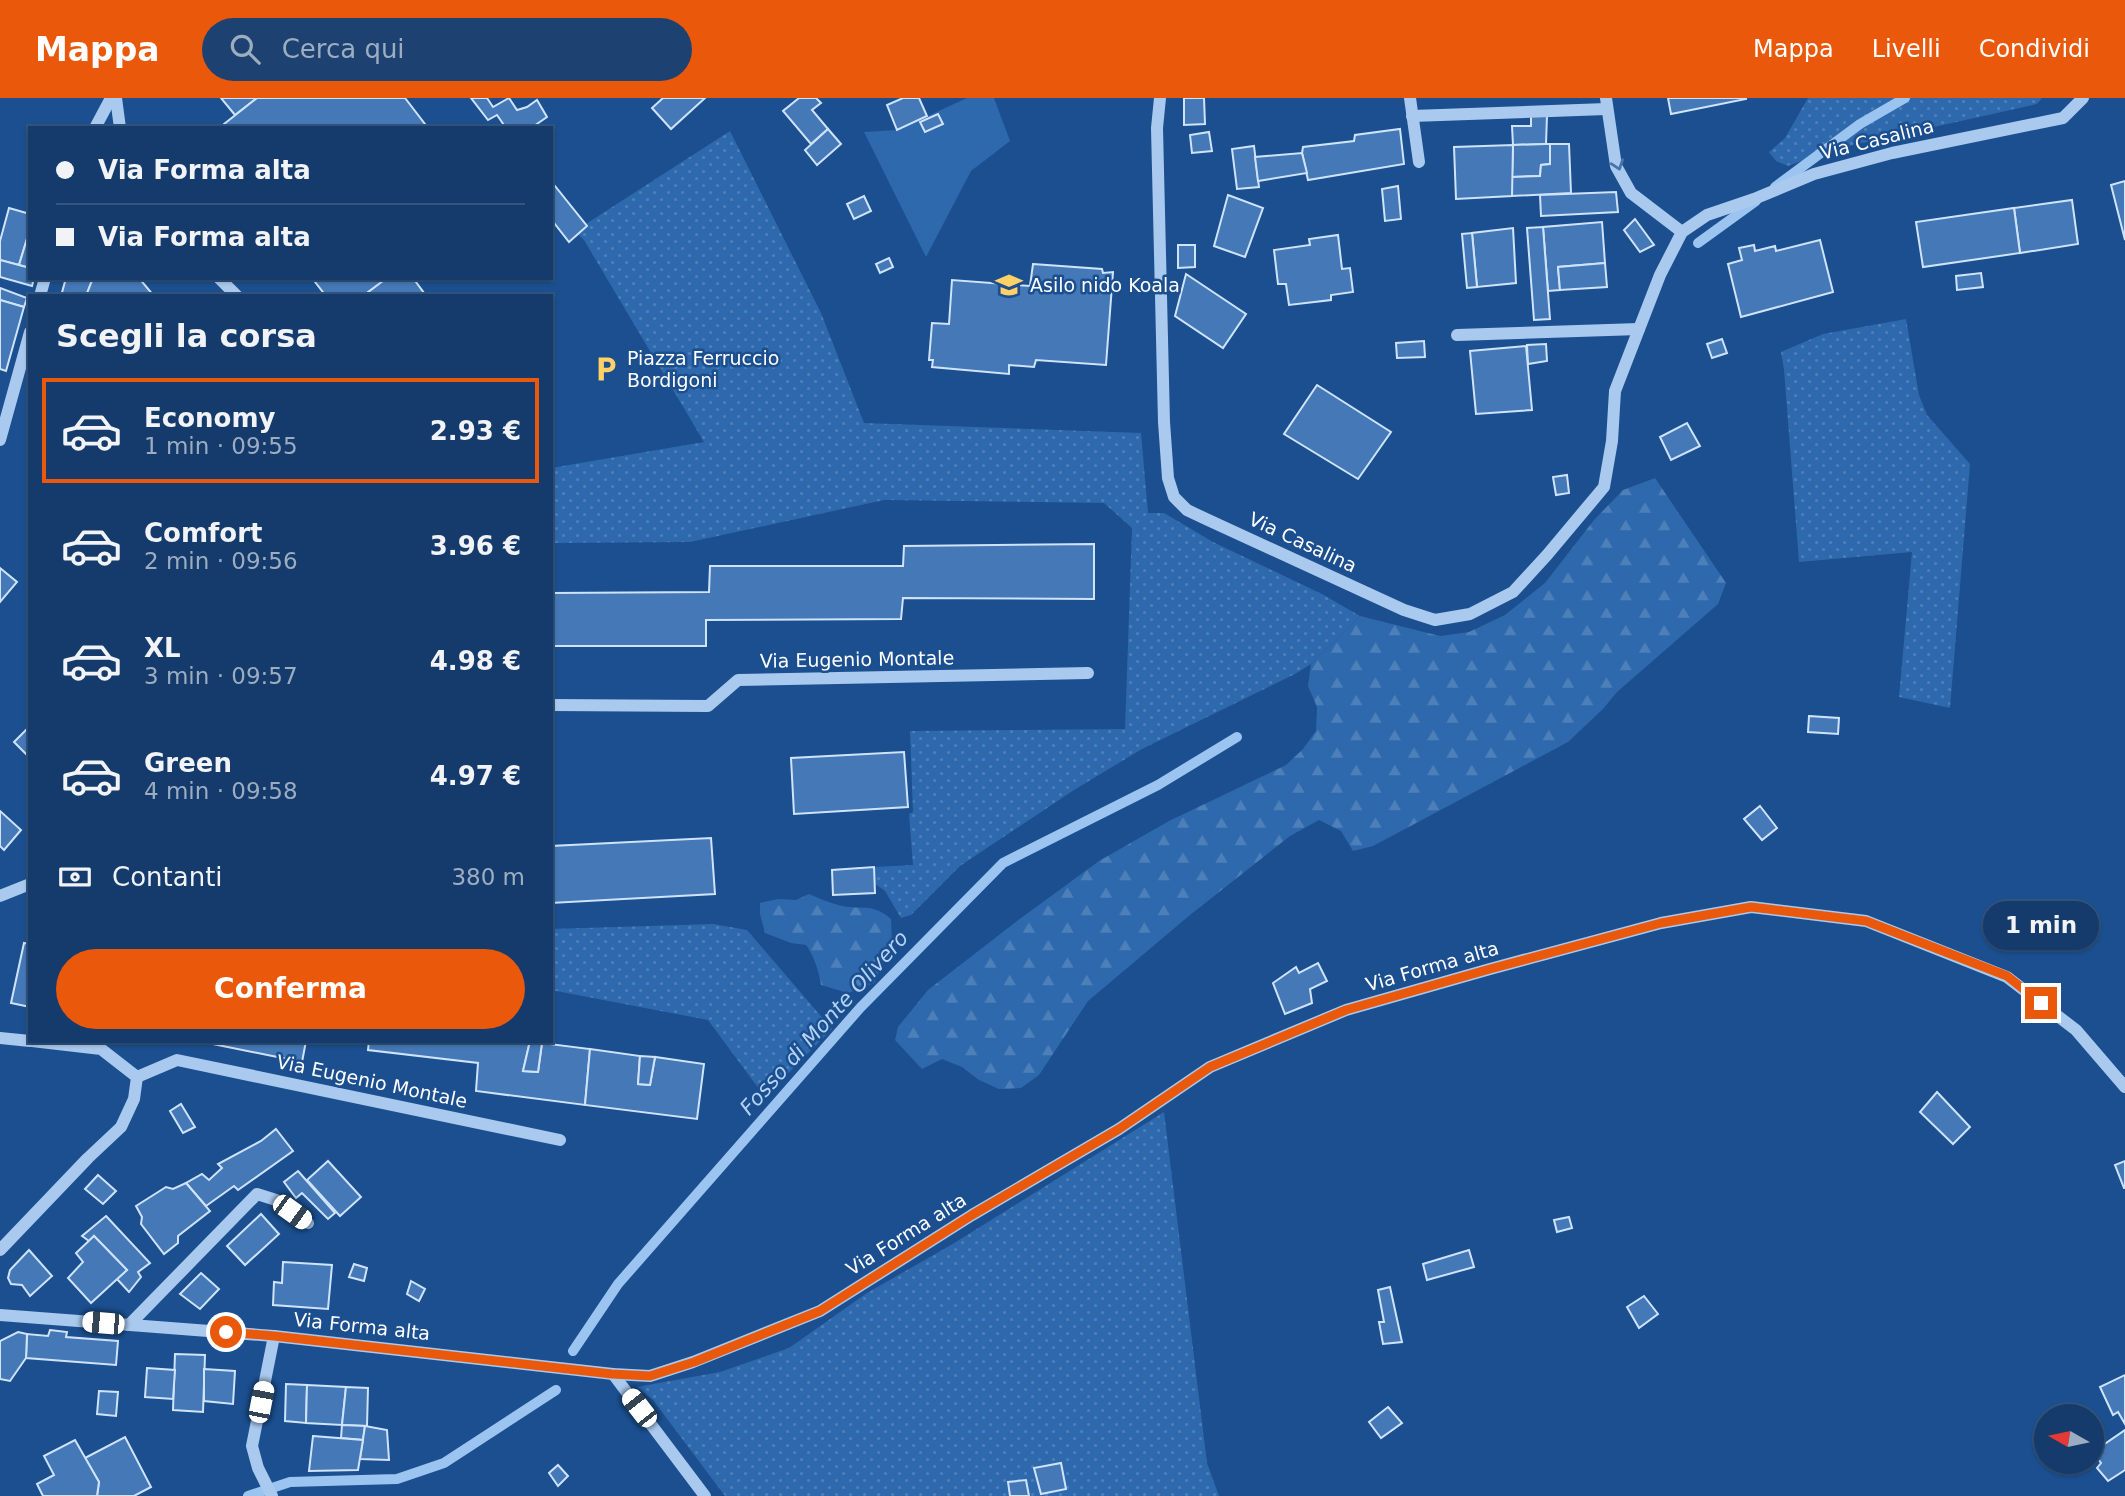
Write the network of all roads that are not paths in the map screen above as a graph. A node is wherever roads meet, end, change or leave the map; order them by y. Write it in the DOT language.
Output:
graph roads {
  1 [pos="113,98"];
  2 [pos="1160,98"];
  3 [pos="1410,98"];
  4 [pos="2083,98"];
  5 [pos="1606,103"];
  6 [pos="1412,116"];
  7 [pos="96,126"];
  8 [pos="120,126"];
  9 [pos="1419,162"];
  10 [pos="1682,232"];
  11 [pos="221,280"];
  12 [pos="235,294"];
  13 [pos="1639,329"];
  14 [pos="1457,335"];
  15 [pos="28,339"];
  16 [pos="0,440"];
  17 [pos="1088,673"];
  18 [pos="553,705"];
  19 [pos="28,885"];
  20 [pos="0,896"];
  21 [pos="0,1038"];
  22 [pos="28,1041"];
  23 [pos="51,1043"];
  24 [pos="137,1077"];
  25 [pos="2125,1087"];
  26 [pos="560,1140"];
  27 [pos="308,1223"];
  28 [pos="0,1250"];
  29 [pos="0,1315"];
  30 [pos="129,1325"];
  31 [pos="274,1336"];
  32 [pos="612,1374"];
  33 [pos="272,1496"];
  34 [pos="705,1496"];
  1 -- 7 [label="street"];
  1 -- 8 [label="street"];
  2 -- 13 [label="street, Via Casalina"];
  3 -- 6 [label="street"];
  4 -- 10 [label="street, Via Casalina"];
  5 -- 6 [label="street"];
  5 -- 10 [label="street, one-way"];
  6 -- 9 [label="street"];
  10 -- 13 [label="street, Via Casalina"];
  11 -- 12 [label="street"];
  13 -- 14 [label="street"];
  15 -- 16 [label="street"];
  17 -- 18 [label="street, Via Eugenio Montale"];
  19 -- 20 [label="street"];
  21 -- 22 [label="street"];
  23 -- 24 [label="street"];
  24 -- 26 [label="street, Via Eugenio Montale"];
  24 -- 28 [label="street"];
  25 -- 32 [label="street, Via Forma alta"];
  27 -- 30 [label="street"];
  29 -- 30 [label="street, Via Forma alta"];
  30 -- 31 [label="street, Via Forma alta"];
  31 -- 32 [label="street, Via Forma alta"];
  31 -- 33 [label="street, Via Forma alta"];
  32 -- 34 [label="street"];
}
